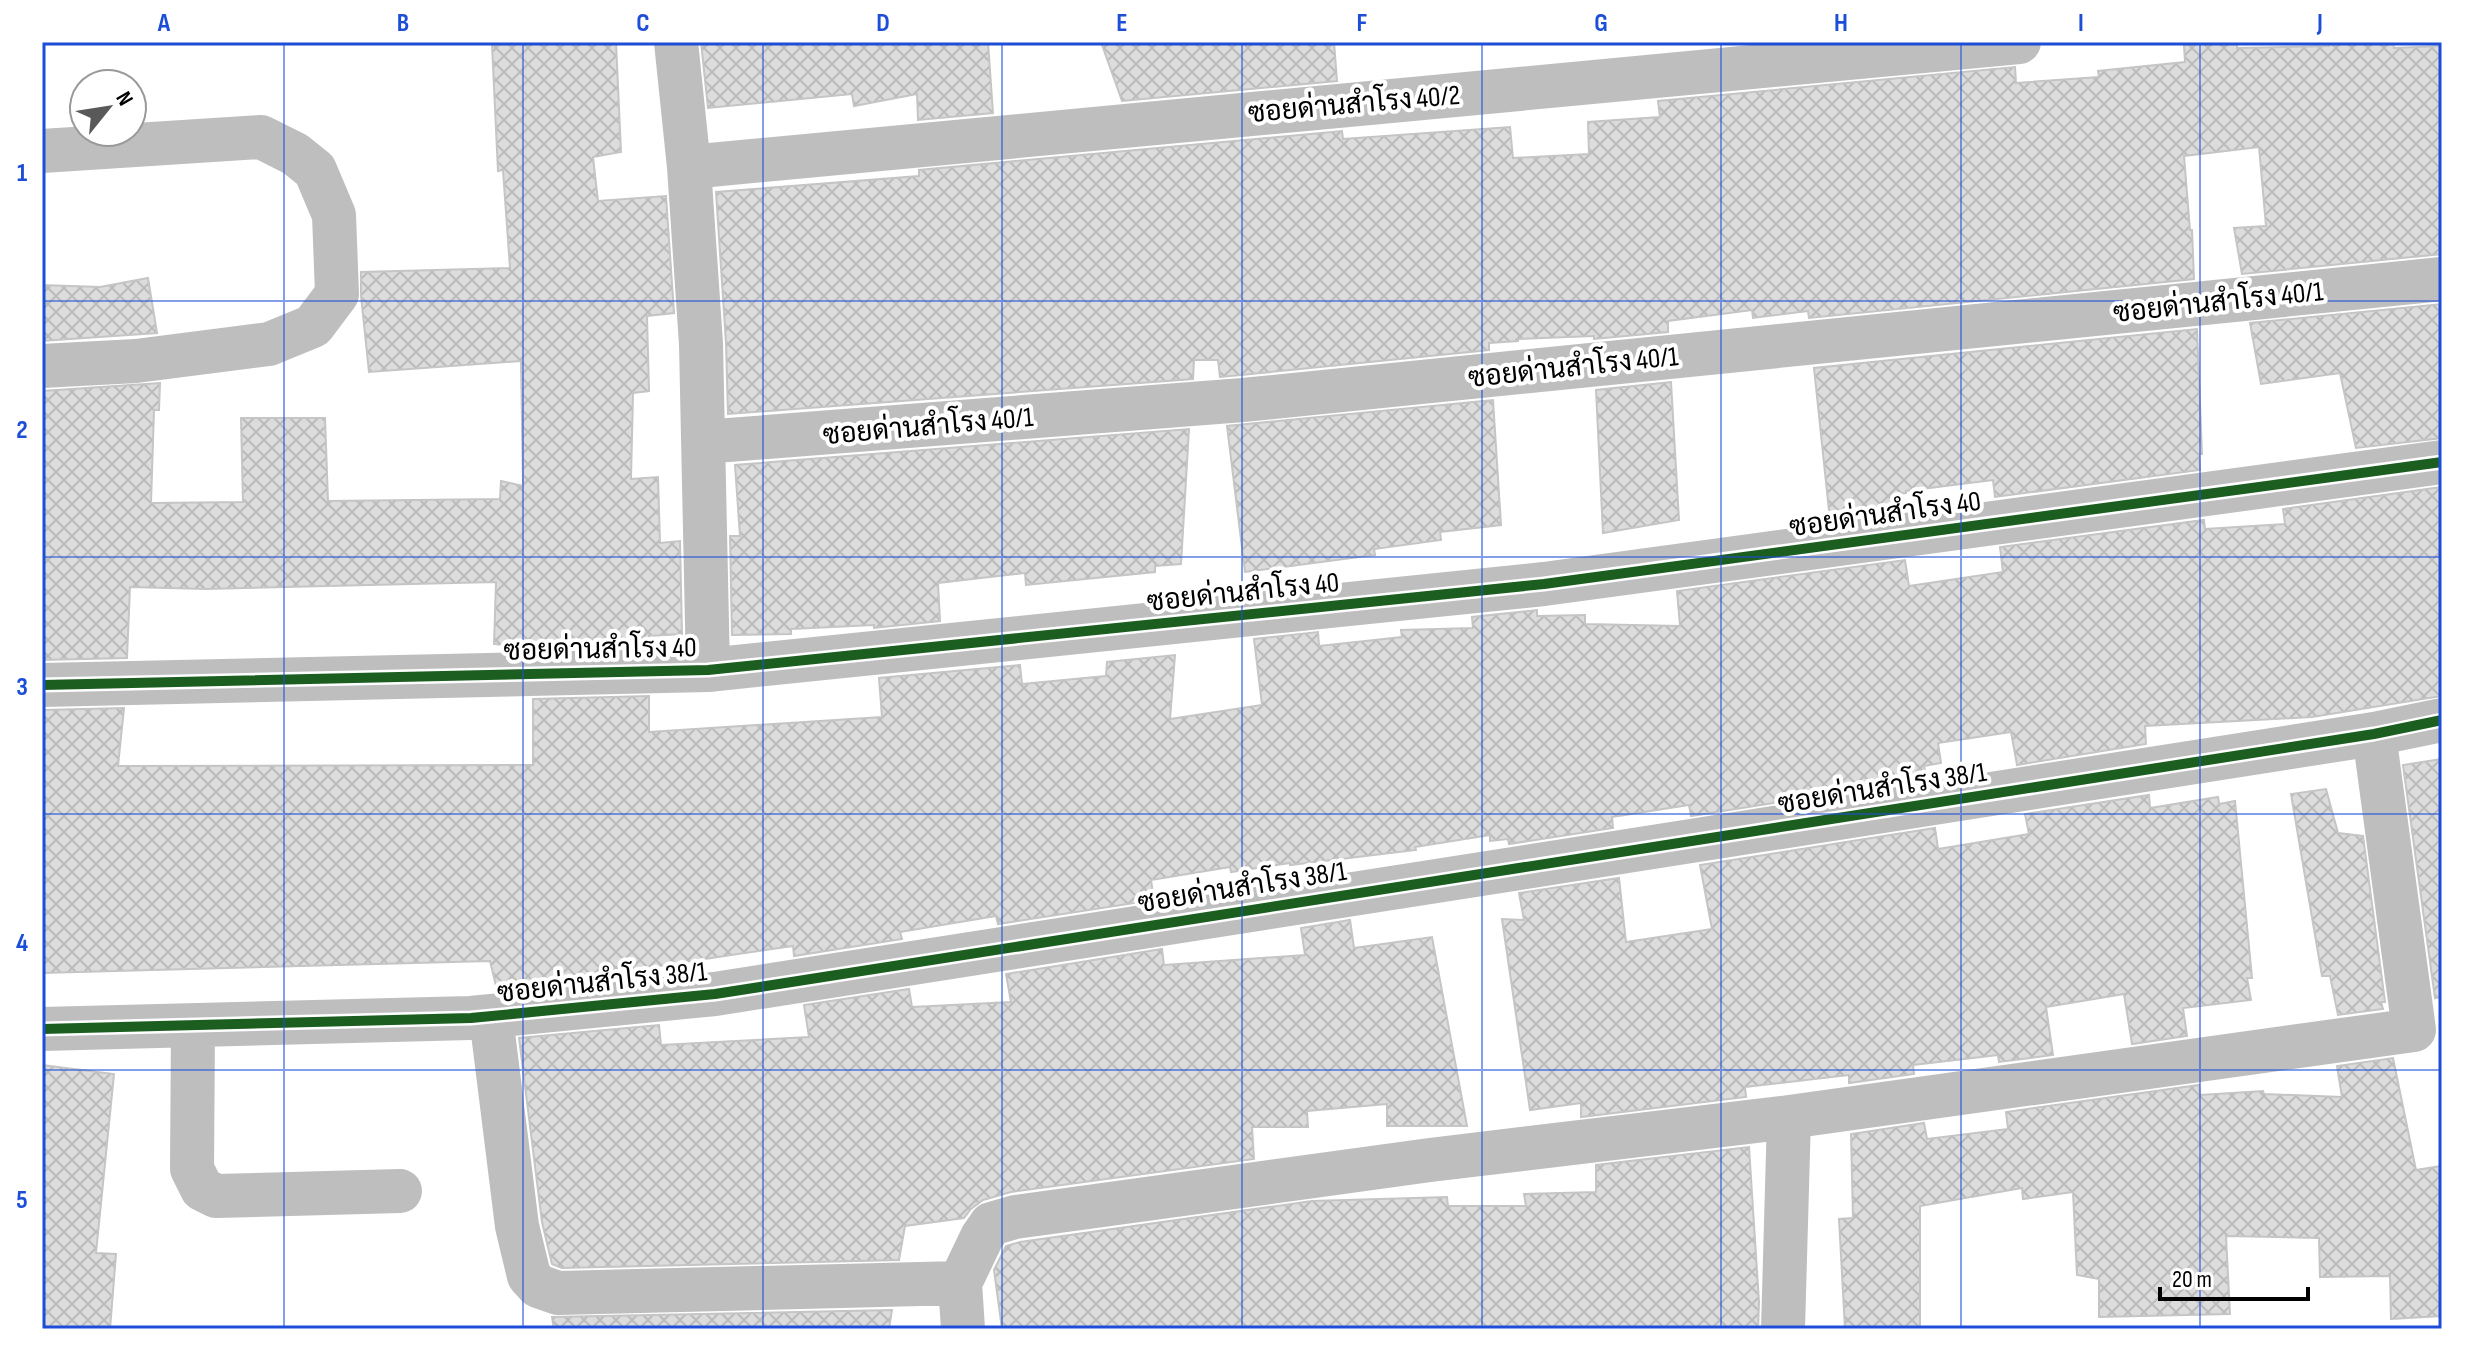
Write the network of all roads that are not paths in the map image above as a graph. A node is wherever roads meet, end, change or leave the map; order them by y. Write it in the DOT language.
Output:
graph roads {
  1 [pos="676,42"];
  2 [pos="2019,42"];
  3 [pos="42,151"];
  4 [pos="689,167"];
  5 [pos="2442,279"];
  6 [pos="42,366"];
  7 [pos="703,442"];
  8 [pos="2442,462"];
  9 [pos="708,670"];
  10 [pos="42,685"];
  11 [pos="2442,720"];
  12 [pos="2374,734"];
  13 [pos="491,1017"];
  14 [pos="193,1026"];
  15 [pos="2428,1028"];
  16 [pos="42,1029"];
  17 [pos="1789,1117"];
  18 [pos="400,1191"];
  19 [pos="960,1283"];
  20 [pos="963,1329"];
  21 [pos="1783,1329"];
  1 -- 4 [label="street"];
  2 -- 4 [label="street, ซอยด่านสำโรง 40/2"];
  3 -- 6 [label="street"];
  4 -- 7 [label="street"];
  5 -- 7 [label="street, ซอยด่านสำโรง 40/1"];
  7 -- 9 [label="street"];
  8 -- 9 [label="street, ซอยด่านสำโรง 40"];
  9 -- 10 [label="street, ซอยด่านสำโรง 40"];
  11 -- 12 [label="street, ซอยด่านสำโรง 38/1"];
  12 -- 13 [label="street, ซอยด่านสำโรง 38/1"];
  12 -- 15 [label="street"];
  13 -- 14 [label="street, ซอยด่านสำโรง 38/1"];
  13 -- 19 [label="street"];
  14 -- 16 [label="street, ซอยด่านสำโรง 38/1"];
  14 -- 18 [label="street"];
  15 -- 17 [label="street"];
  17 -- 19 [label="street"];
  17 -- 21 [label="street"];
  19 -- 20 [label="street"];
}
